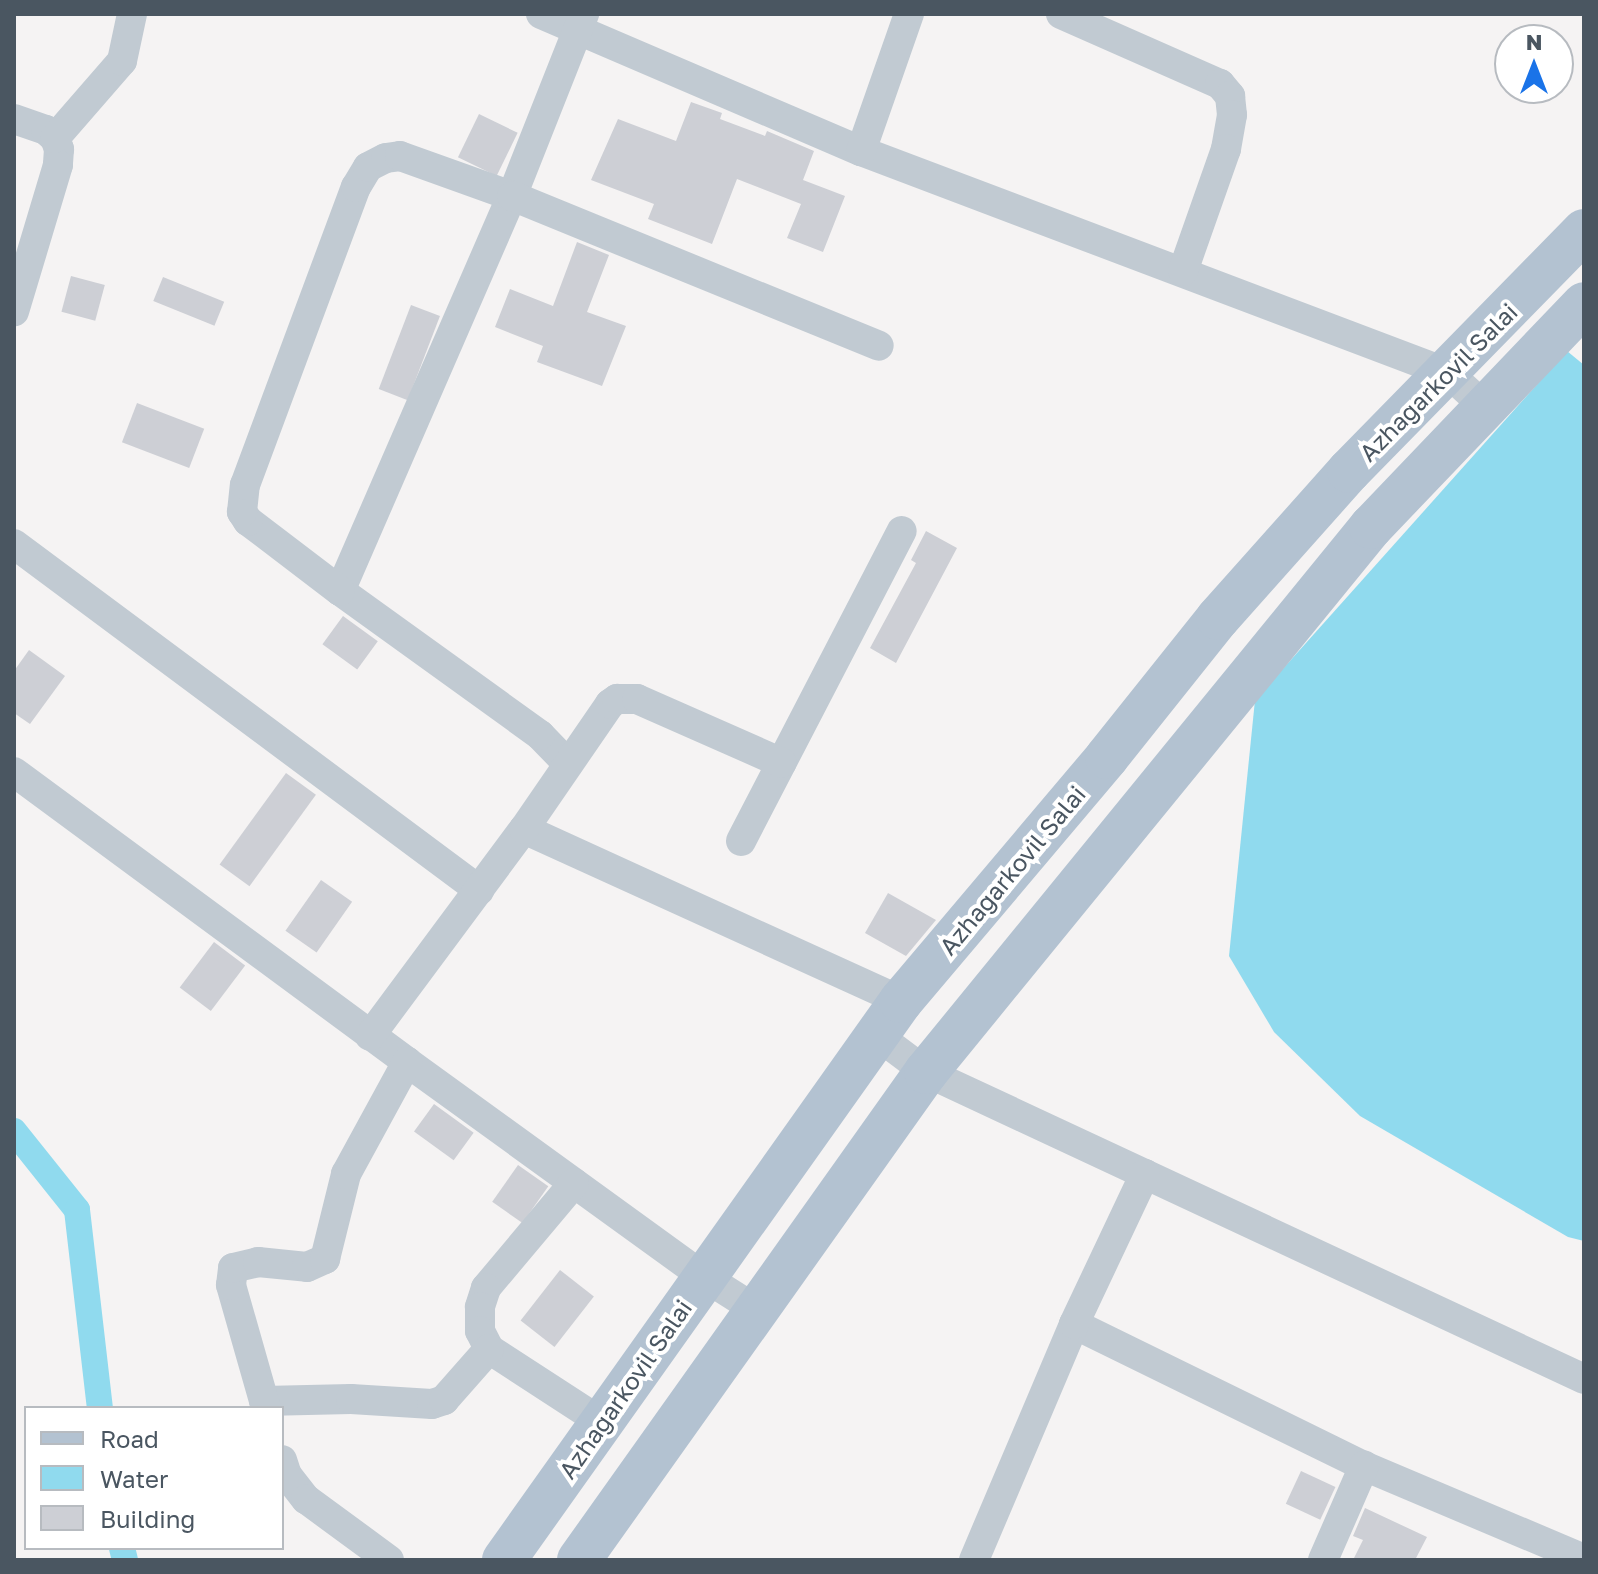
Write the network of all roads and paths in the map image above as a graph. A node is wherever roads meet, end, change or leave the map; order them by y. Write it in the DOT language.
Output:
graph roads {
  1 [pos="132,14"];
  2 [pos="541,14"];
  3 [pos="909,14"];
  4 [pos="1061,14"];
  5 [pos="582,22"];
  6 [pos="14,119"];
  7 [pos="55,138"];
  8 [pos="861,151"];
  9 [pos="512,196"];
  10 [pos="1584,231"];
  11 [pos="1183,271"];
  12 [pos="14,312"];
  13 [pos="1579,320"];
  14 [pos="879,346"];
  15 [pos="1448,373"];
  16 [pos="1484,406"];
  17 [pos="902,531"];
  18 [pos="14,544"];
  19 [pos="340,591"];
  20 [pos="782,763"];
  21 [pos="568,764"];
  22 [pos="14,772"];
  23 [pos="524,829"];
  24 [pos="741,841"];
  25 [pos="479,890"];
  26 [pos="890,1019"];
  27 [pos="370,1036"];
  28 [pos="407,1062"];
  29 [pos="926,1072"];
  30 [pos="1145,1174"];
  31 [pos="574,1183"];
  32 [pos="703,1276"];
  33 [pos="755,1309"];
  34 [pos="1074,1324"];
  35 [pos="489,1349"];
  36 [pos="1584,1379"];
  37 [pos="265,1405"];
  38 [pos="603,1423"];
  39 [pos="284,1466"];
  40 [pos="1364,1466"];
  41 [pos="1584,1559"];
  42 [pos="389,1560"];
  43 [pos="504,1560"];
  44 [pos="579,1560"];
  45 [pos="974,1560"];
  46 [pos="1323,1560"];
  1 -- 7 [label="street"];
  2 -- 5 [label="street"];
  3 -- 8 [label="street"];
  4 -- 11 [label="street"];
  5 -- 8 [label="street"];
  5 -- 9 [label="street"];
  6 -- 7 [label="street"];
  7 -- 12 [label="street"];
  8 -- 11 [label="street"];
  9 -- 14 [label="street"];
  9 -- 19 [label="street"];
  9 -- 19 [label="street"];
  10 -- 15 [label="main road, Azhagarkovil Salai"];
  11 -- 15 [label="street"];
  13 -- 16 [label="main road, Azhagarkovil Salai"];
  15 -- 16 [label="street"];
  15 -- 26 [label="main road, Azhagarkovil Salai"];
  16 -- 29 [label="main road, Azhagarkovil Salai"];
  17 -- 20 [label="street"];
  18 -- 25 [label="street"];
  19 -- 21 [label="street"];
  20 -- 21 [label="street"];
  20 -- 24 [label="street"];
  21 -- 23 [label="street"];
  22 -- 27 [label="street"];
  23 -- 25 [label="street"];
  23 -- 26 [label="street"];
  25 -- 27 [label="street"];
  26 -- 29 [label="street"];
  26 -- 32 [label="main road, Azhagarkovil Salai"];
  27 -- 28 [label="street"];
  28 -- 31 [label="street"];
  28 -- 37 [label="street"];
  29 -- 30 [label="street"];
  29 -- 33 [label="main road, Azhagarkovil Salai"];
  30 -- 34 [label="street"];
  30 -- 36 [label="street"];
  31 -- 32 [label="street"];
  31 -- 35 [label="street"];
  32 -- 33 [label="street"];
  32 -- 38 [label="main road, Azhagarkovil Salai"];
  33 -- 44 [label="main road, Azhagarkovil Salai"];
  34 -- 40 [label="street"];
  34 -- 45 [label="street"];
  35 -- 37 [label="street"];
  35 -- 38 [label="street"];
  38 -- 43 [label="main road, Azhagarkovil Salai"];
  39 -- 42 [label="street"];
  40 -- 41 [label="street"];
  40 -- 46 [label="street"];
}
